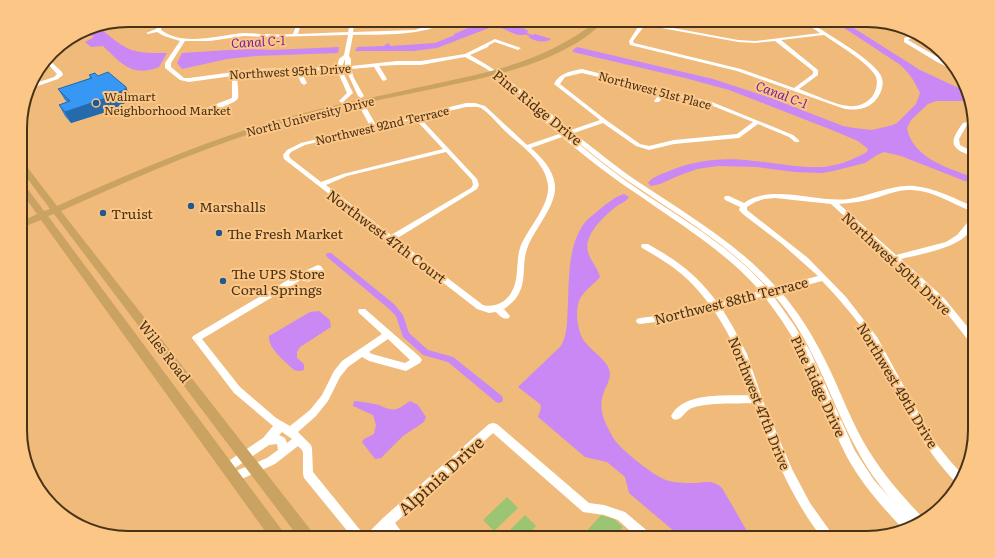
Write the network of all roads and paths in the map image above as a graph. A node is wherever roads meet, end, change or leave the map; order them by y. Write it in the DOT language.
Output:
graph roads {
  1 [pos="159,27"];
  2 [pos="298,27"];
  3 [pos="352,27"];
  4 [pos="429,27"];
  5 [pos="583,27"];
  6 [pos="593,27"];
  7 [pos="641,27"];
  8 [pos="673,27"];
  9 [pos="814,27"];
  10 [pos="158,30"];
  11 [pos="148,33"];
  12 [pos="350,34"];
  13 [pos="824,34"];
  14 [pos="295,35"];
  15 [pos="910,37"];
  16 [pos="183,40"];
  17 [pos="777,40"];
  18 [pos="518,48"];
  19 [pos="466,55"];
  20 [pos="346,56"];
  21 [pos="941,60"];
  22 [pos="50,64"];
  23 [pos="376,65"];
  24 [pos="339,68"];
  25 [pos="347,68"];
  26 [pos="298,70"];
  27 [pos="492,71"];
  28 [pos="235,73"];
  29 [pos="384,79"];
  30 [pos="304,83"];
  31 [pos="37,84"];
  32 [pos="796,89"];
  33 [pos="665,91"];
  34 [pos="360,99"];
  35 [pos="657,102"];
  36 [pos="340,104"];
  37 [pos="204,111"];
  38 [pos="416,117"];
  39 [pos="604,121"];
  40 [pos="757,122"];
  41 [pos="968,123"];
  42 [pos="374,127"];
  43 [pos="567,134"];
  44 [pos="797,141"];
  45 [pos="527,147"];
  46 [pos="447,150"];
  47 [pos="289,151"];
  48 [pos="968,152"];
  49 [pos="27,172"];
  50 [pos="320,185"];
  51 [pos="27,194"];
  52 [pos="727,198"];
  53 [pos="833,202"];
  54 [pos="54,206"];
  55 [pos="744,206"];
  56 [pos="968,207"];
  57 [pos="40,212"];
  58 [pos="27,215"];
  59 [pos="27,220"];
  60 [pos="968,227"];
  61 [pos="391,238"];
  62 [pos="645,246"];
  63 [pos="894,258"];
  64 [pos="301,276"];
  65 [pos="822,278"];
  66 [pos="771,291"];
  67 [pos="715,305"];
  68 [pos="498,308"];
  69 [pos="362,311"];
  70 [pos="506,316"];
  71 [pos="640,321"];
  72 [pos="388,334"];
  73 [pos="968,334"];
  74 [pos="362,352"];
  75 [pos="757,399"];
  76 [pos="676,416"];
  77 [pos="281,425"];
  78 [pos="291,432"];
  79 [pos="299,440"];
  80 [pos="267,441"];
  81 [pos="283,451"];
  82 [pos="245,456"];
  83 [pos="254,468"];
  84 [pos="231,472"];
  85 [pos="957,476"];
  86 [pos="916,518"];
  87 [pos="387,522"];
  88 [pos="906,524"];
  89 [pos="275,531"];
  90 [pos="303,531"];
  91 [pos="354,531"];
  92 [pos="377,531"];
  93 [pos="394,531"];
  94 [pos="639,531"];
  95 [pos="824,531"];
  1 -- 10 [label="street"];
  2 -- 14 [label="street"];
  3 -- 12 [label="street"];
  4 -- 12 [label="street"];
  5 -- 27 [label="main road, North University Drive"];
  6 -- 27 [label="main road, North University Drive"];
  7 -- 32 [label="street"];
  8 -- 17 [label="street"];
  9 -- 13 [label="street"];
  10 -- 11 [label="street"];
  10 -- 16 [label="street"];
  12 -- 14 [label="street"];
  12 -- 20 [label="street"];
  13 -- 17 [label="street"];
  13 -- 32 [label="street"];
  14 -- 16 [label="street"];
  15 -- 21 [label="street"];
  16 -- 28 [label="street, Northwest 95th Drive"];
  17 -- 32 [label="street"];
  18 -- 19 [label="street, Northwest 95th Drive"];
  19 -- 23 [label="street, Northwest 95th Drive"];
  19 -- 27 [label="street"];
  20 -- 24 [label="street"];
  20 -- 25 [label="street"];
  22 -- 31 [label="street"];
  23 -- 25 [label="street, Northwest 95th Drive"];
  23 -- 29 [label="street"];
  24 -- 25 [label="street, Northwest 95th Drive"];
  24 -- 26 [label="street, Northwest 95th Drive"];
  24 -- 36 [label="street"];
  25 -- 34 [label="street"];
  26 -- 28 [label="street, Northwest 95th Drive"];
  26 -- 30 [label="street"];
  27 -- 34 [label="main road, North University Drive"];
  27 -- 34 [label="main road, North University Drive"];
  27 -- 43 [label="street, Pine Ridge Drive"];
  28 -- 37 [label="street"];
  33 -- 35 [label="street"];
  33 -- 39 [label="street, Northwest 51st Place"];
  33 -- 40 [label="street, Northwest 51st Place"];
  34 -- 36 [label="main road, North University Drive"];
  34 -- 42 [label="street"];
  36 -- 54 [label="main road, North University Drive"];
  38 -- 42 [label="street, Northwest 92nd Terrace"];
  38 -- 45 [label="street, Northwest 92nd Terrace"];
  38 -- 46 [label="street"];
  39 -- 40 [label="street"];
  39 -- 43 [label="street"];
  40 -- 44 [label="street, Northwest 51st Place"];
  41 -- 48 [label="street"];
  42 -- 47 [label="street, Northwest 92nd Terrace"];
  43 -- 45 [label="street"];
  43 -- 66 [label="street, Pine Ridge Drive"];
  45 -- 68 [label="street"];
  46 -- 50 [label="street"];
  46 -- 61 [label="street"];
  47 -- 50 [label="street, Northwest 47th Court"];
  49 -- 54 [label="main road, Wiles Road"];
  50 -- 61 [label="street, Northwest 47th Court"];
  51 -- 57 [label="main road, Wiles Road"];
  52 -- 55 [label="street"];
  53 -- 55 [label="street"];
  53 -- 56 [label="street"];
  53 -- 63 [label="street, Northwest 50th Drive"];
  54 -- 57 [label="main road, North University Drive"];
  54 -- 82 [label="main road, Wiles Road"];
  55 -- 65 [label="street, Northwest 49th Drive"];
  57 -- 58 [label="main road, North University Drive"];
  57 -- 59 [label="main road, North University Drive"];
  57 -- 84 [label="main road, Wiles Road"];
  60 -- 63 [label="street"];
  61 -- 68 [label="street, Northwest 47th Court"];
  62 -- 67 [label="street, Northwest 47th Drive"];
  63 -- 73 [label="street, Northwest 50th Drive"];
  64 -- 77 [label="street"];
  65 -- 66 [label="street, Northwest 88th Terrace"];
  65 -- 85 [label="street, Northwest 49th Drive"];
  66 -- 67 [label="street, Northwest 88th Terrace"];
  66 -- 86 [label="street, Pine Ridge Drive"];
  66 -- 88 [label="street, Pine Ridge Drive"];
  67 -- 71 [label="street, Northwest 88th Terrace"];
  67 -- 75 [label="street, Northwest 47th Drive"];
  68 -- 70 [label="street"];
  69 -- 72 [label="street"];
  72 -- 74 [label="street"];
  72 -- 74 [label="street"];
  74 -- 78 [label="street"];
  75 -- 76 [label="street"];
  75 -- 95 [label="street, Northwest 47th Drive"];
  77 -- 78 [label="street"];
  77 -- 80 [label="street"];
  78 -- 79 [label="street"];
  79 -- 81 [label="street"];
  79 -- 91 [label="street"];
  80 -- 81 [label="street"];
  80 -- 82 [label="street"];
  81 -- 83 [label="street"];
  82 -- 83 [label="main road, Wiles Road"];
  82 -- 84 [label="street"];
  83 -- 84 [label="street"];
  83 -- 90 [label="main road, Wiles Road"];
  84 -- 89 [label="main road, Wiles Road"];
  87 -- 92 [label="street, Alpinia Drive"];
  87 -- 93 [label="street"];
  87 -- 94 [label="street, Alpinia Drive"];
}
